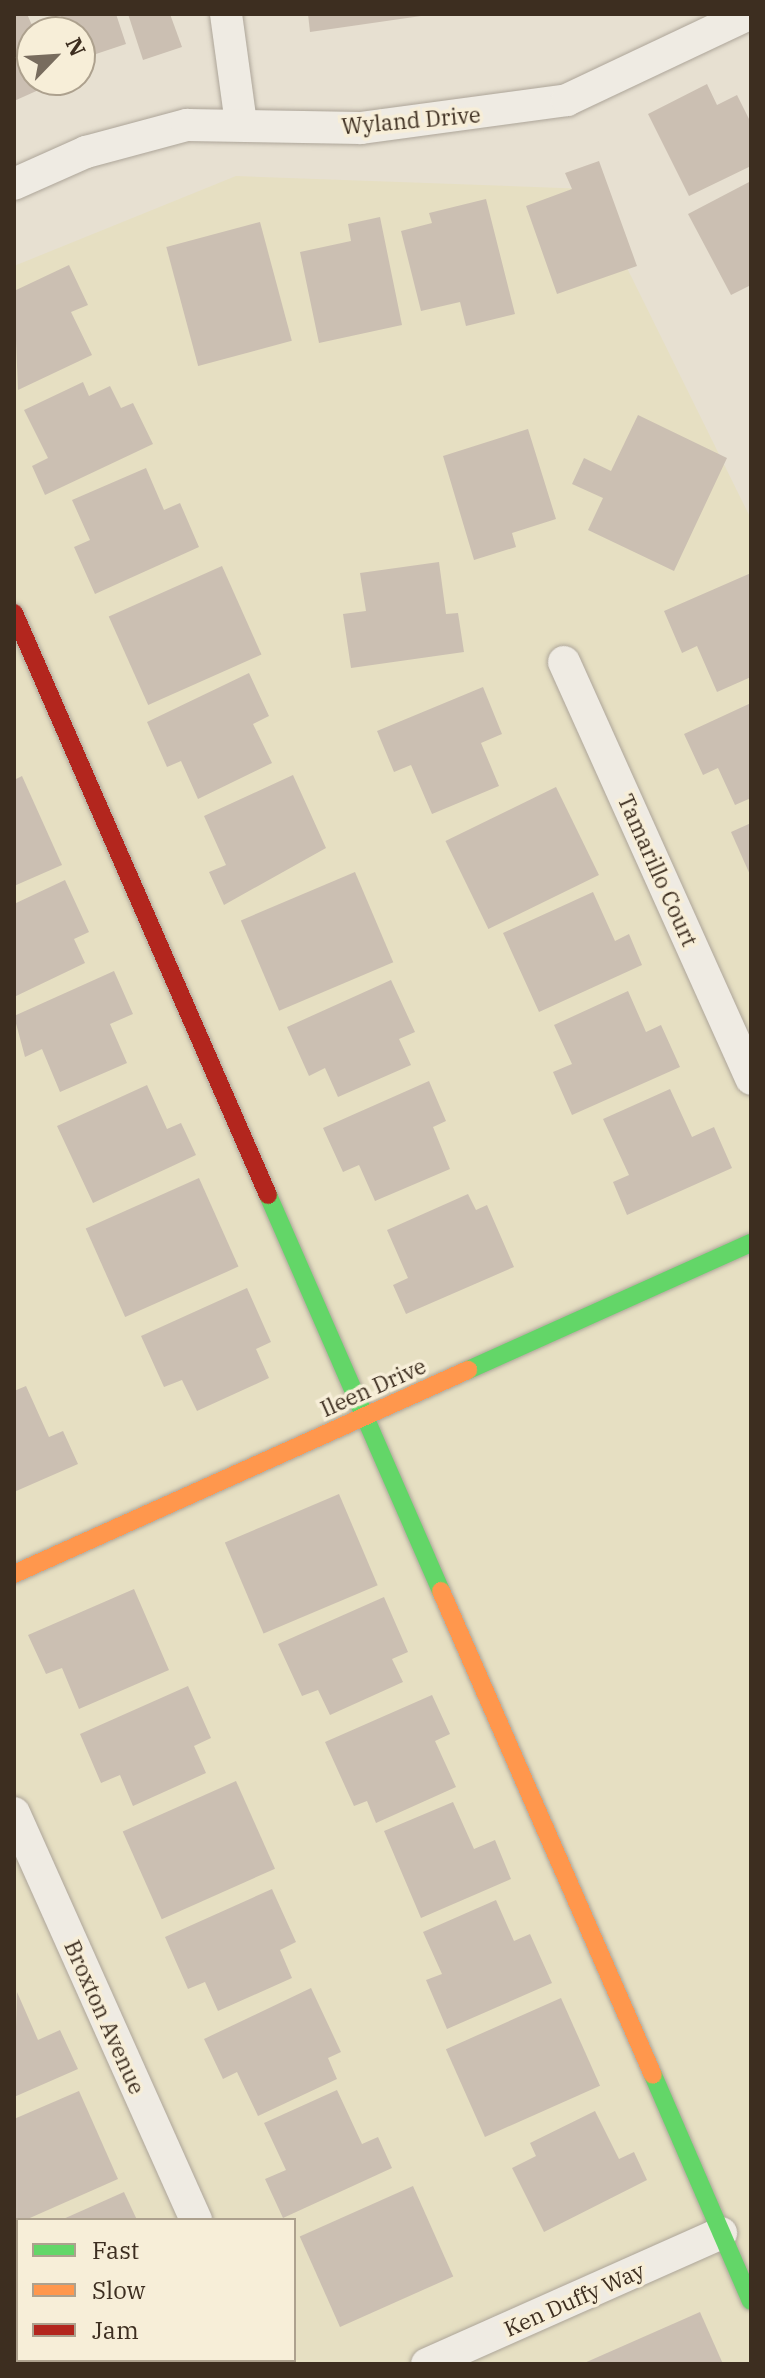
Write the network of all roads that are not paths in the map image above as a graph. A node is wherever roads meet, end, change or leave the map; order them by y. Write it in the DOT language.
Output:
graph roads {
  1 [pos="226,14"];
  2 [pos="749,14"];
  3 [pos="241,124"];
  4 [pos="14,184"];
  5 [pos="14,613"];
  6 [pos="564,662"];
  7 [pos="751,1079"];
  8 [pos="751,1243"];
  9 [pos="361,1419"];
  10 [pos="14,1574"];
  11 [pos="14,1813"];
  12 [pos="195,2218"];
  13 [pos="721,2233"];
  14 [pos="751,2301"];
  15 [pos="427,2364"];
  1 -- 3 [label="street"];
  2 -- 3 [label="street, Wyland Drive"];
  3 -- 4 [label="street, Wyland Drive"];
  5 -- 9 [label="street"];
  6 -- 7 [label="street, Tamarillo Court"];
  8 -- 9 [label="street, Ileen Drive"];
  9 -- 10 [label="street, Ileen Drive"];
  9 -- 13 [label="street"];
  11 -- 12 [label="street, Broxton Avenue"];
  13 -- 14 [label="street"];
  13 -- 15 [label="street, Ken Duffy Way"];
}
